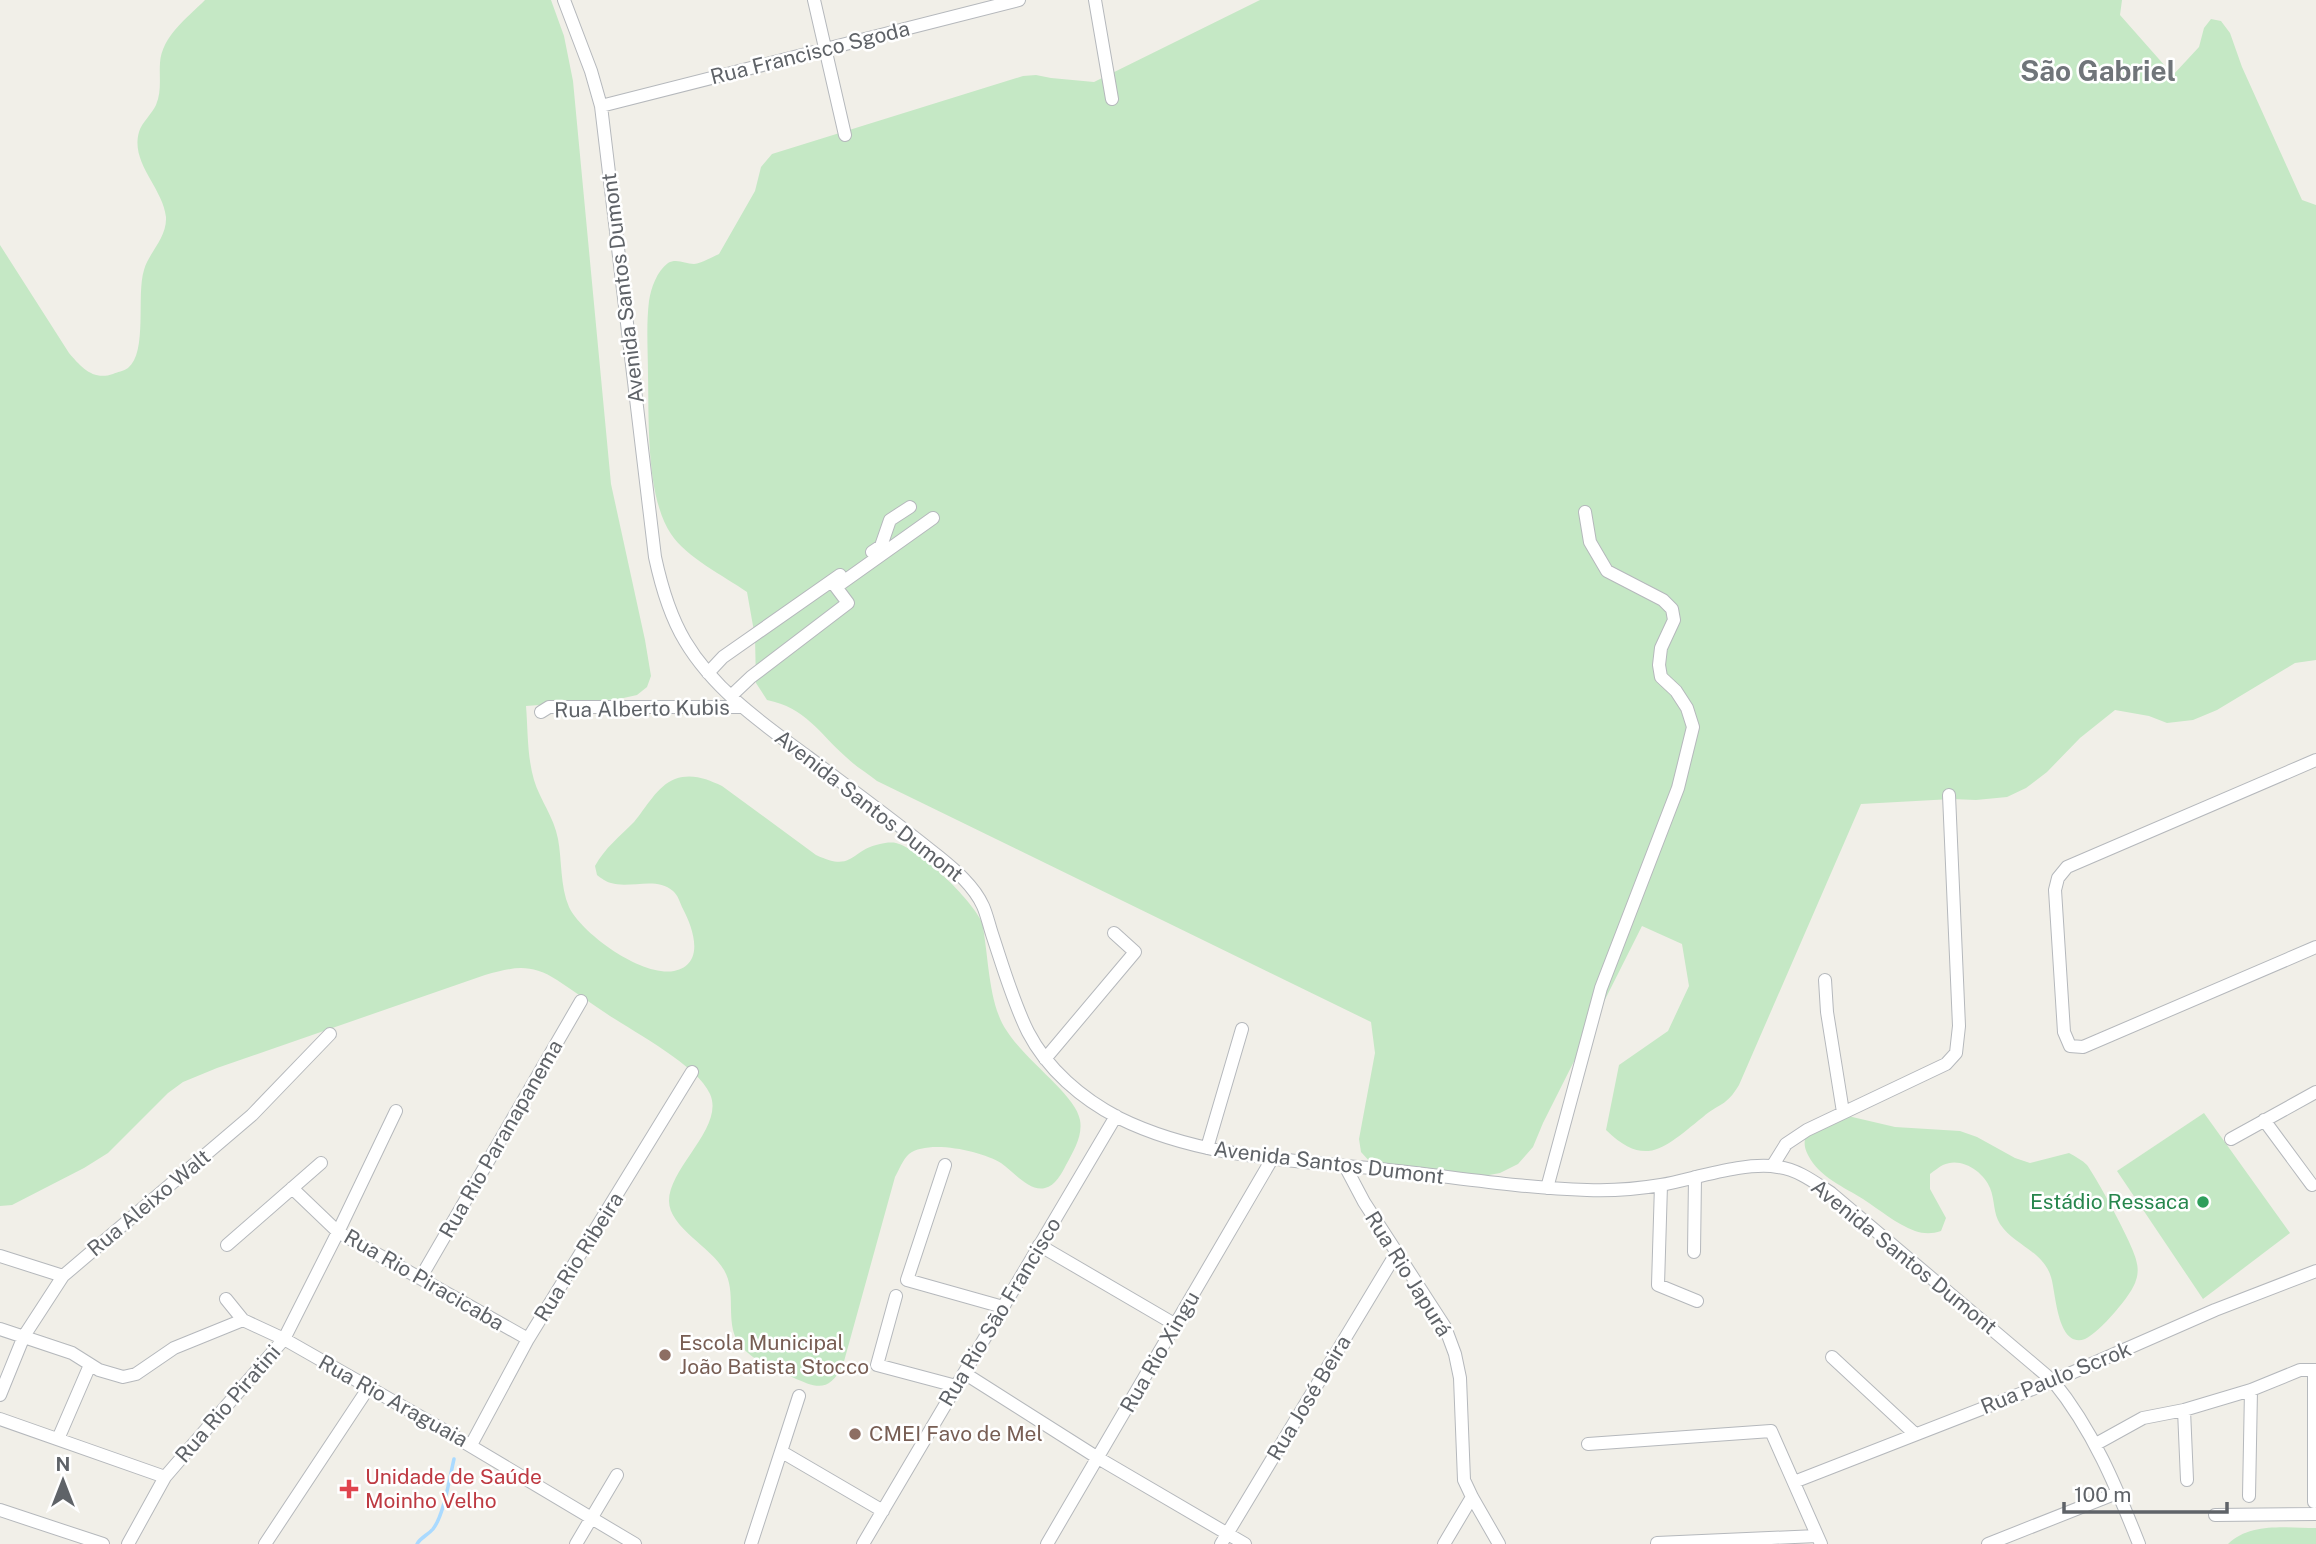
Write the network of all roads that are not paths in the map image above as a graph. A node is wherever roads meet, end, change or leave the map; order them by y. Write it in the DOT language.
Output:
graph roads {
  1 [pos="564,0"];
  2 [pos="814,0"];
  3 [pos="1019,0"];
  4 [pos="1096,0"];
  5 [pos="826,49"];
  6 [pos="1112,99"];
  7 [pos="601,106"];
  8 [pos="845,135"];
  9 [pos="910,507"];
  10 [pos="1585,512"];
  11 [pos="933,518"];
  12 [pos="708,673"];
  13 [pos="732,695"];
  14 [pos="743,707"];
  15 [pos="541,712"];
  16 [pos="2316,760"];
  17 [pos="1950,794"];
  18 [pos="1114,933"];
  19 [pos="2316,947"];
  20 [pos="1825,980"];
  21 [pos="582,1001"];
  22 [pos="1242,1029"];
  23 [pos="330,1034"];
  24 [pos="1045,1059"];
  25 [pos="692,1072"];
  26 [pos="2316,1092"];
  27 [pos="396,1111"];
  28 [pos="1843,1112"];
  29 [pos="1116,1116"];
  30 [pos="2264,1120"];
  31 [pos="2231,1139"];
  32 [pos="1207,1148"];
  33 [pos="1272,1160"];
  34 [pos="321,1163"];
  35 [pos="945,1165"];
  36 [pos="1345,1166"];
  37 [pos="1773,1166"];
  38 [pos="1695,1177"];
  39 [pos="1661,1185"];
  40 [pos="2312,1185"];
  41 [pos="292,1188"];
  42 [pos="1547,1188"];
  43 [pos="338,1232"];
  44 [pos="228,1245"];
  45 [pos="1039,1245"];
  46 [pos="1397,1252"];
  47 [pos="1695,1252"];
  48 [pos="0,1255"];
  49 [pos="2316,1271"];
  50 [pos="63,1276"];
  51 [pos="421,1278"];
  52 [pos="896,1296"];
  53 [pos="226,1300"];
  54 [pos="1697,1301"];
  55 [pos="1003,1307"];
  56 [pos="243,1320"];
  57 [pos="1176,1325"];
  58 [pos="0,1329"];
  59 [pos="24,1336"];
  60 [pos="284,1339"];
  61 [pos="528,1339"];
  62 [pos="1832,1357"];
  63 [pos="90,1365"];
  64 [pos="2315,1370"];
  65 [pos="964,1373"];
  66 [pos="2053,1381"];
  67 [pos="956,1386"];
  68 [pos="369,1387"];
  69 [pos="2251,1390"];
  70 [pos="0,1395"];
  71 [pos="799,1396"];
  72 [pos="2184,1410"];
  73 [pos="0,1419"];
  74 [pos="1915,1434"];
  75 [pos="58,1439"];
  76 [pos="1588,1444"];
  77 [pos="2096,1444"];
  78 [pos="471,1445"];
  79 [pos="782,1452"];
  80 [pos="1098,1458"];
  81 [pos="617,1475"];
  82 [pos="165,1477"];
  83 [pos="2186,1480"];
  84 [pos="1794,1482"];
  85 [pos="2117,1493"];
  86 [pos="2249,1496"];
  87 [pos="1472,1497"];
  88 [pos="2315,1508"];
  89 [pos="0,1510"];
  90 [pos="883,1511"];
  91 [pos="2215,1515"];
  92 [pos="591,1517"];
  93 [pos="1224,1538"];
  94 [pos="1819,1540"];
  95 [pos="1657,1543"];
  96 [pos="103,1544"];
  97 [pos="128,1544"];
  98 [pos="265,1544"];
  99 [pos="576,1544"];
  100 [pos="635,1544"];
  101 [pos="751,1544"];
  102 [pos="863,1544"];
  103 [pos="1047,1544"];
  104 [pos="1245,1544"];
  105 [pos="1444,1544"];
  106 [pos="1499,1544"];
  107 [pos="1987,1544"];
  108 [pos="2139,1544"];
  1 -- 7 [label="street, Avenida Santos Dumont"];
  2 -- 5 [label="street"];
  3 -- 5 [label="street, Rua Francisco Sgoda"];
  4 -- 6 [label="street"];
  5 -- 7 [label="street, Rua Francisco Sgoda"];
  5 -- 8 [label="street"];
  7 -- 12 [label="street, Avenida Santos Dumont"];
  9 -- 12 [label="street"];
  10 -- 42 [label="street"];
  11 -- 13 [label="street"];
  12 -- 13 [label="street, Avenida Santos Dumont"];
  13 -- 14 [label="street, Avenida Santos Dumont"];
  14 -- 15 [label="street, Rua Alberto Kubis"];
  14 -- 24 [label="street, Avenida Santos Dumont"];
  16 -- 19 [label="street"];
  17 -- 28 [label="street"];
  18 -- 24 [label="street"];
  20 -- 28 [label="street"];
  21 -- 51 [label="street, Rua Rio Paranapanema"];
  22 -- 32 [label="street"];
  23 -- 50 [label="street, Rua Aleixo Walt"];
  24 -- 29 [label="street, Avenida Santos Dumont"];
  25 -- 61 [label="street, Rua Rio Ribeira"];
  26 -- 30 [label="street"];
  27 -- 43 [label="street, Rua Rio Piratini"];
  28 -- 37 [label="street"];
  29 -- 32 [label="street, Avenida Santos Dumont"];
  29 -- 45 [label="street, Rua Rio São Francisco"];
  30 -- 31 [label="street"];
  30 -- 40 [label="street"];
  32 -- 33 [label="street, Avenida Santos Dumont"];
  33 -- 36 [label="street, Avenida Santos Dumont"];
  33 -- 57 [label="street, Rua Rio Xingu"];
  34 -- 41 [label="street"];
  35 -- 55 [label="street"];
  36 -- 42 [label="street, Avenida Santos Dumont"];
  36 -- 46 [label="street, Rua Rio Japurá"];
  37 -- 38 [label="street, Avenida Santos Dumont"];
  37 -- 66 [label="street, Avenida Santos Dumont"];
  38 -- 39 [label="street, Avenida Santos Dumont"];
  38 -- 47 [label="street"];
  39 -- 42 [label="street, Avenida Santos Dumont"];
  39 -- 54 [label="street"];
  41 -- 43 [label="street, Rua Rio Piracicaba"];
  41 -- 44 [label="street"];
  43 -- 51 [label="street, Rua Rio Piracicaba"];
  43 -- 60 [label="street, Rua Rio Piratini"];
  45 -- 55 [label="street, Rua Rio São Francisco"];
  45 -- 57 [label="street"];
  46 -- 87 [label="street, Rua Rio Japurá"];
  46 -- 93 [label="street, Rua José Beira"];
  48 -- 50 [label="street"];
  49 -- 66 [label="street, Rua Paulo Scrok"];
  50 -- 59 [label="street, Rua Aleixo Walt"];
  51 -- 61 [label="street, Rua Rio Piracicaba"];
  52 -- 67 [label="street"];
  53 -- 56 [label="street, Rua Rio Araguaia"];
  55 -- 65 [label="street, Rua Rio São Francisco"];
  56 -- 60 [label="street, Rua Rio Araguaia"];
  56 -- 63 [label="street"];
  57 -- 80 [label="street, Rua Rio Xingu"];
  58 -- 59 [label="street"];
  59 -- 63 [label="street"];
  59 -- 70 [label="street, Rua Aleixo Walt"];
  60 -- 68 [label="street, Rua Rio Araguaia"];
  60 -- 82 [label="street, Rua Rio Piratini"];
  61 -- 78 [label="street, Rua Rio Ribeira"];
  62 -- 74 [label="street"];
  63 -- 75 [label="street"];
  64 -- 69 [label="street"];
  64 -- 88 [label="street"];
  65 -- 67 [label="street, Rua Rio São Francisco"];
  65 -- 80 [label="street"];
  66 -- 74 [label="street, Rua Paulo Scrok"];
  66 -- 77 [label="street, Avenida Santos Dumont"];
  67 -- 90 [label="street, Rua Rio São Francisco"];
  68 -- 78 [label="street, Rua Rio Araguaia"];
  68 -- 98 [label="street"];
  69 -- 72 [label="street"];
  69 -- 86 [label="street"];
  71 -- 79 [label="street"];
  72 -- 77 [label="street"];
  72 -- 83 [label="street"];
  73 -- 75 [label="street"];
  74 -- 84 [label="street, Rua Paulo Scrok"];
  75 -- 82 [label="street"];
  76 -- 84 [label="street"];
  77 -- 85 [label="street, Avenida Santos Dumont"];
  78 -- 92 [label="street, Rua Rio Araguaia"];
  79 -- 90 [label="street"];
  79 -- 101 [label="street"];
  80 -- 93 [label="street"];
  80 -- 103 [label="street, Rua Rio Xingu"];
  81 -- 92 [label="street"];
  82 -- 97 [label="street, Rua Rio Piratini"];
  84 -- 94 [label="street"];
  85 -- 107 [label="street"];
  85 -- 108 [label="street, Avenida Santos Dumont"];
  87 -- 105 [label="street"];
  87 -- 106 [label="street, Rua Rio Japurá"];
  88 -- 91 [label="street"];
  89 -- 96 [label="street"];
  90 -- 102 [label="street, Rua Rio São Francisco"];
  92 -- 99 [label="street"];
  92 -- 100 [label="street, Rua Rio Araguaia"];
  93 -- 104 [label="street"];
  94 -- 95 [label="street"];
}
